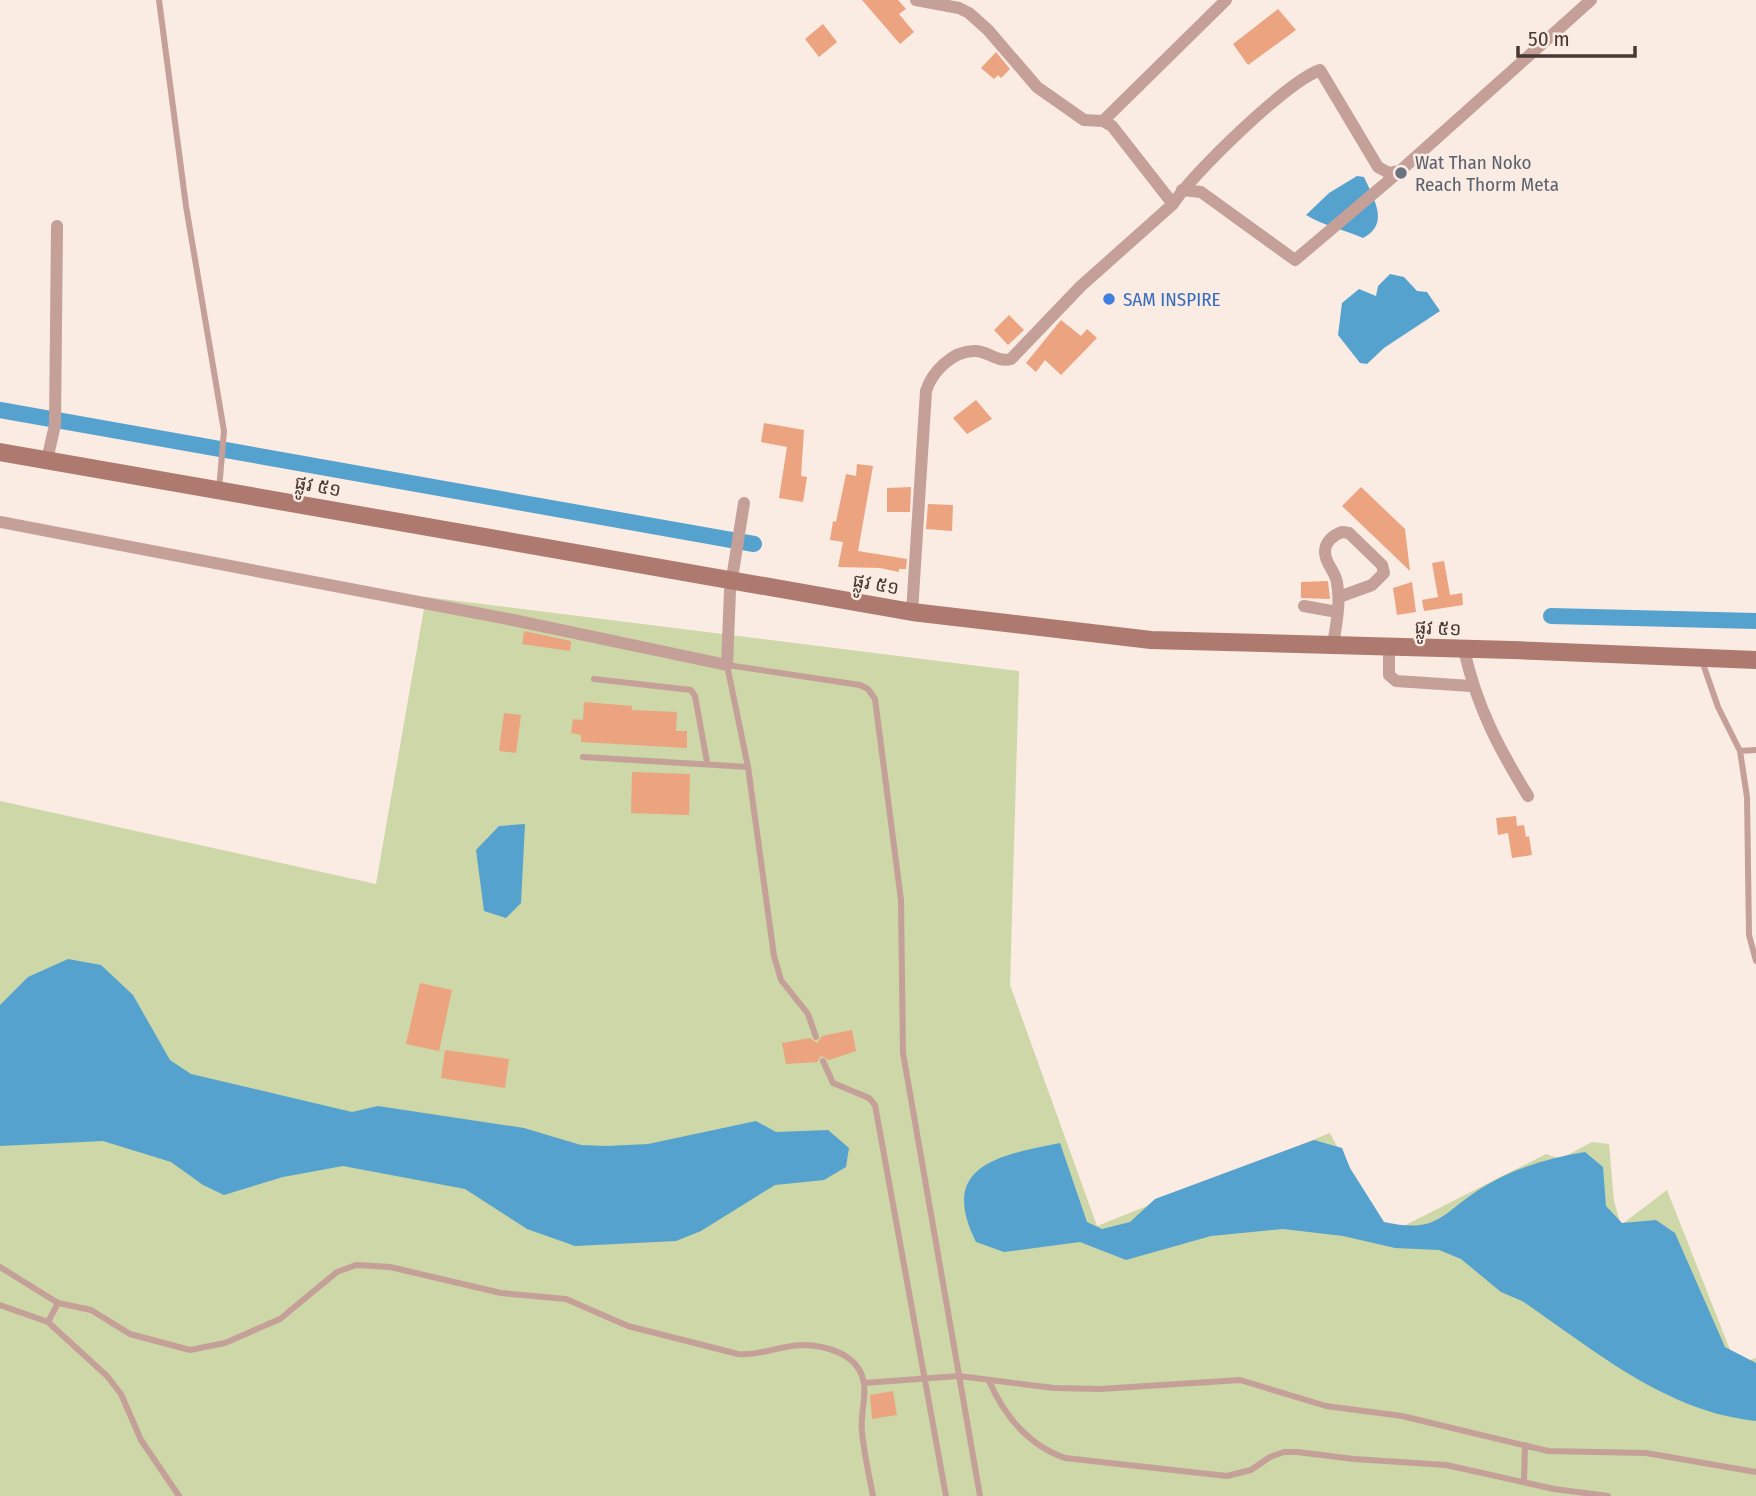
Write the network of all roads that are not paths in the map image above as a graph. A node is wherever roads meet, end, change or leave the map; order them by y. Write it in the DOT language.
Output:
graph roads {
  1 [pos="159,0"];
  2 [pos="916,0"];
  3 [pos="1226,0"];
  4 [pos="1591,0"];
  5 [pos="1103,121"];
  6 [pos="1400,171"];
  7 [pos="1182,190"];
  8 [pos="1173,204"];
  9 [pos="57,226"];
  10 [pos="0,452"];
  11 [pos="47,460"];
  12 [pos="219,490"];
  13 [pos="744,503"];
  14 [pos="0,522"];
  15 [pos="730,585"];
  16 [pos="1339,597"];
  17 [pos="1304,606"];
  18 [pos="912,612"];
  19 [pos="1337,612"];
  20 [pos="1333,645"];
  21 [pos="1465,658"];
  22 [pos="1701,659"];
  23 [pos="1756,660"];
  24 [pos="1390,661"];
  25 [pos="727,665"];
  26 [pos="594,679"];
  27 [pos="1470,682"];
  28 [pos="1756,750"];
  29 [pos="1740,751"];
  30 [pos="583,757"];
  31 [pos="707,762"];
  32 [pos="748,767"];
  33 [pos="1528,796"];
  34 [pos="1756,961"];
  35 [pos="816,1037"];
  36 [pos="823,1061"];
  37 [pos="0,1267"];
  38 [pos="58,1303"];
  39 [pos="0,1305"];
  40 [pos="48,1322"];
  41 [pos="959,1376"];
  42 [pos="925,1379"];
  43 [pos="989,1381"];
  44 [pos="864,1383"];
  45 [pos="1525,1445"];
  46 [pos="1756,1472"];
  47 [pos="1524,1482"];
  48 [pos="179,1496"];
  49 [pos="873,1496"];
  50 [pos="946,1496"];
  51 [pos="981,1496"];
  52 [pos="1608,1496"];
  1 -- 12 [label="lane"];
  2 -- 5 [label="street"];
  3 -- 5 [label="street"];
  4 -- 6 [label="street"];
  5 -- 8 [label="street"];
  6 -- 7 [label="street"];
  6 -- 7 [label="street"];
  7 -- 8 [label="street"];
  8 -- 18 [label="street"];
  9 -- 11 [label="street"];
  10 -- 11 [label="main road, ផ្លូវ ៥១"];
  11 -- 12 [label="main road, ផ្លូវ ៥១"];
  12 -- 15 [label="main road, ផ្លូវ ៥១"];
  13 -- 15 [label="street"];
  14 -- 25 [label="street"];
  15 -- 18 [label="main road, ផ្លូវ ៥១"];
  15 -- 25 [label="street"];
  16 -- 16 [label="street"];
  16 -- 19 [label="street"];
  17 -- 19 [label="street"];
  18 -- 20 [label="main road, ផ្លូវ ៥១"];
  19 -- 20 [label="street"];
  20 -- 24 [label="main road, ផ្លូវ ៥១"];
  21 -- 22 [label="main road, ផ្លូវ ៥១"];
  21 -- 24 [label="main road, ផ្លូវ ៥១"];
  21 -- 27 [label="street"];
  22 -- 23 [label="main road, ផ្លូវ ៥១"];
  22 -- 29 [label="lane"];
  24 -- 27 [label="street"];
  25 -- 32 [label="lane"];
  25 -- 41 [label="lane"];
  26 -- 31 [label="lane"];
  27 -- 33 [label="street"];
  28 -- 29 [label="lane"];
  29 -- 34 [label="lane"];
  30 -- 31 [label="lane"];
  31 -- 32 [label="lane"];
  32 -- 35 [label="lane"];
  36 -- 42 [label="lane"];
  37 -- 38 [label="lane"];
  38 -- 40 [label="lane"];
  38 -- 44 [label="lane"];
  39 -- 40 [label="lane"];
  40 -- 48 [label="lane"];
  41 -- 42 [label="lane"];
  41 -- 43 [label="lane"];
  41 -- 51 [label="lane"];
  42 -- 44 [label="lane"];
  42 -- 50 [label="lane"];
  43 -- 45 [label="lane"];
  43 -- 47 [label="lane"];
  44 -- 49 [label="lane"];
  45 -- 46 [label="lane"];
  45 -- 47 [label="lane"];
  47 -- 52 [label="lane"];
}
